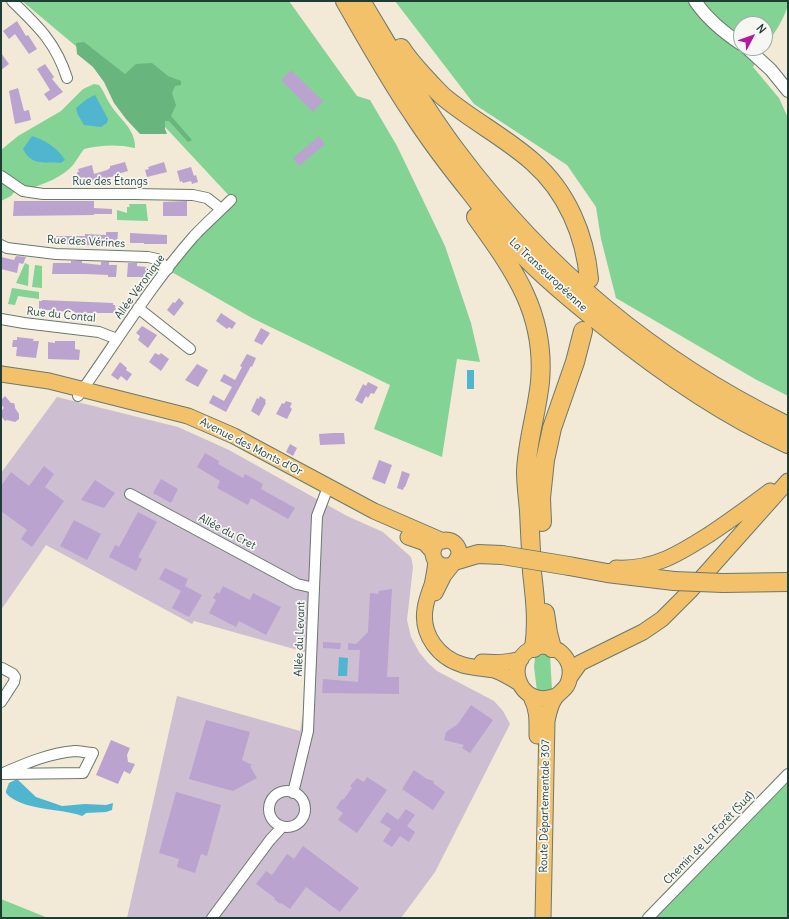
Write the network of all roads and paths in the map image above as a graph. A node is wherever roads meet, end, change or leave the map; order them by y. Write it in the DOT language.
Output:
graph roads {
  1 [pos="12,1"];
  2 [pos="346,1"];
  3 [pos="361,1"];
  4 [pos="366,1"];
  5 [pos="695,1"];
  6 [pos="733,38"];
  7 [pos="756,56"];
  8 [pos="67,78"];
  9 [pos="788,91"];
  10 [pos="447,162"];
  11 [pos="1,176"];
  12 [pos="231,200"];
  13 [pos="221,209"];
  14 [pos="1,245"];
  15 [pos="168,268"];
  16 [pos="589,279"];
  17 [pos="138,308"];
  18 [pos="1,319"];
  19 [pos="583,331"];
  20 [pos="117,339"];
  21 [pos="190,349"];
  22 [pos="1,375"];
  23 [pos="80,393"];
  24 [pos="788,426"];
  25 [pos="788,444"];
  26 [pos="788,478"];
  27 [pos="788,482"];
  28 [pos="326,492"];
  29 [pos="130,494"];
  30 [pos="452,553"];
  31 [pos="434,556"];
  32 [pos="569,564"];
  33 [pos="788,582"];
  34 [pos="314,588"];
  35 [pos="614,646"];
  36 [pos="557,650"];
  37 [pos="528,653"];
  38 [pos="2,668"];
  39 [pos="570,677"];
  40 [pos="519,683"];
  41 [pos="556,696"];
  42 [pos="531,697"];
  43 [pos="1,702"];
  44 [pos="2,774"];
  45 [pos="788,774"];
  46 [pos="293,792"];
  47 [pos="282,827"];
  48 [pos="212,918"];
  49 [pos="533,918"];
  50 [pos="543,918"];
  51 [pos="648,918"];
  1 -- 8 [label="street"];
  2 -- 10 [label="highway, La Transeuropéenne"];
  3 -- 24 [label="highway, La Transeuropéenne"];
  4 -- 16 [label="highway"];
  5 -- 6 [label="street"];
  7 -- 9 [label="street"];
  10 -- 25 [label="highway, La Transeuropéenne"];
  10 -- 37 [label="highway"];
  11 -- 13 [label="street, Rue des Étangs"];
  12 -- 13 [label="street, Allée Véronique"];
  13 -- 15 [label="street, Allée Véronique"];
  14 -- 15 [label="street, Rue des Vérines"];
  15 -- 17 [label="street, Allée Véronique"];
  17 -- 20 [label="street, Allée Véronique"];
  17 -- 21 [label="street"];
  18 -- 20 [label="street, Rue du Contal"];
  19 -- 36 [label="highway"];
  20 -- 23 [label="street, Allée Véronique"];
  22 -- 23 [label="main road, Avenue des Monts d'Or"];
  23 -- 28 [label="main road, Avenue des Monts d'Or"];
  26 -- 32 [label="main road"];
  27 -- 35 [label="main road"];
  28 -- 30 [label="main road, Avenue des Monts d'Or"];
  28 -- 31 [label="main road, Avenue des Monts d'Or"];
  28 -- 34 [label="street, Allée du Levant"];
  29 -- 34 [label="street, Allée du Cret"];
  30 -- 31 [label="main road"];
  30 -- 31 [label="main road"];
  30 -- 32 [label="highway, bridge"];
  30 -- 37 [label="main road"];
  31 -- 40 [label="main road"];
  32 -- 33 [label="highway, bridge"];
  34 -- 46 [label="street, Allée du Levant"];
  35 -- 36 [label="main road"];
  35 -- 39 [label="main road"];
  36 -- 37 [label="main road"];
  36 -- 39 [label="main road"];
  37 -- 40 [label="main road"];
  38 -- 43 [label="street"];
  39 -- 41 [label="main road"];
  40 -- 42 [label="main road"];
  41 -- 42 [label="main road"];
  41 -- 50 [label="main road, Route Départementale 307"];
  42 -- 49 [label="main road, Route Départementale 307"];
  44 -- 44 [label="street"];
  45 -- 51 [label="street, Chemin de La Forêt (Sud)"];
  46 -- 47 [label="street"];
  46 -- 47 [label="street"];
  47 -- 48 [label="street"];
}
